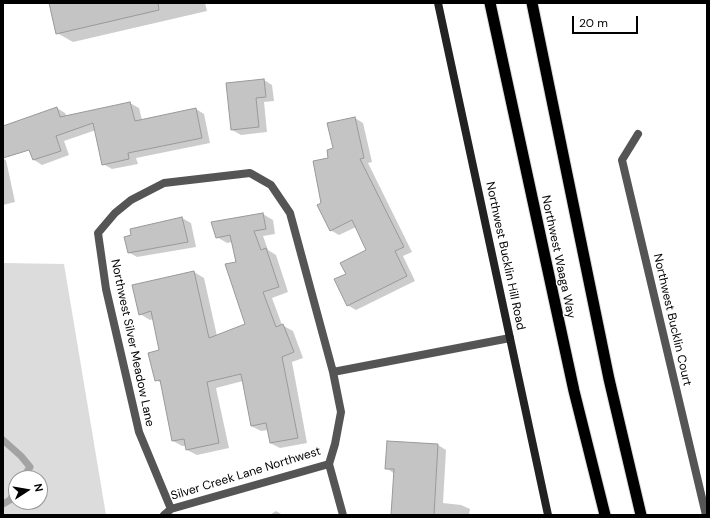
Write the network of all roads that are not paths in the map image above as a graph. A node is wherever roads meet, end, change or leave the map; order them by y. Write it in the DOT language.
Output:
graph roads {
  1 [pos="438,3"];
  2 [pos="490,3"];
  3 [pos="532,3"];
  4 [pos="638,134"];
  5 [pos="510,338"];
  6 [pos="333,372"];
  7 [pos="328,464"];
  8 [pos="171,509"];
  9 [pos="164,515"];
  10 [pos="343,515"];
  11 [pos="548,515"];
  12 [pos="605,515"];
  13 [pos="641,515"];
  14 [pos="706,515"];
  1 -- 5 [label="main road, Northwest Bucklin Hill Road"];
  2 -- 12 [label="highway, Northwest Waaga Way"];
  3 -- 13 [label="highway, Northwest Waaga Way"];
  4 -- 14 [label="street, Northwest Bucklin Court"];
  5 -- 6 [label="street"];
  5 -- 11 [label="main road, Northwest Bucklin Hill Road"];
  6 -- 7 [label="street, Silver Creek Lane Northwest"];
  6 -- 8 [label="street, Northwest Silver Meadow Lane"];
  7 -- 8 [label="street, Silver Creek Lane Northwest"];
  7 -- 10 [label="street"];
  8 -- 9 [label="street, Silver Creek Lane Northwest"];
}
